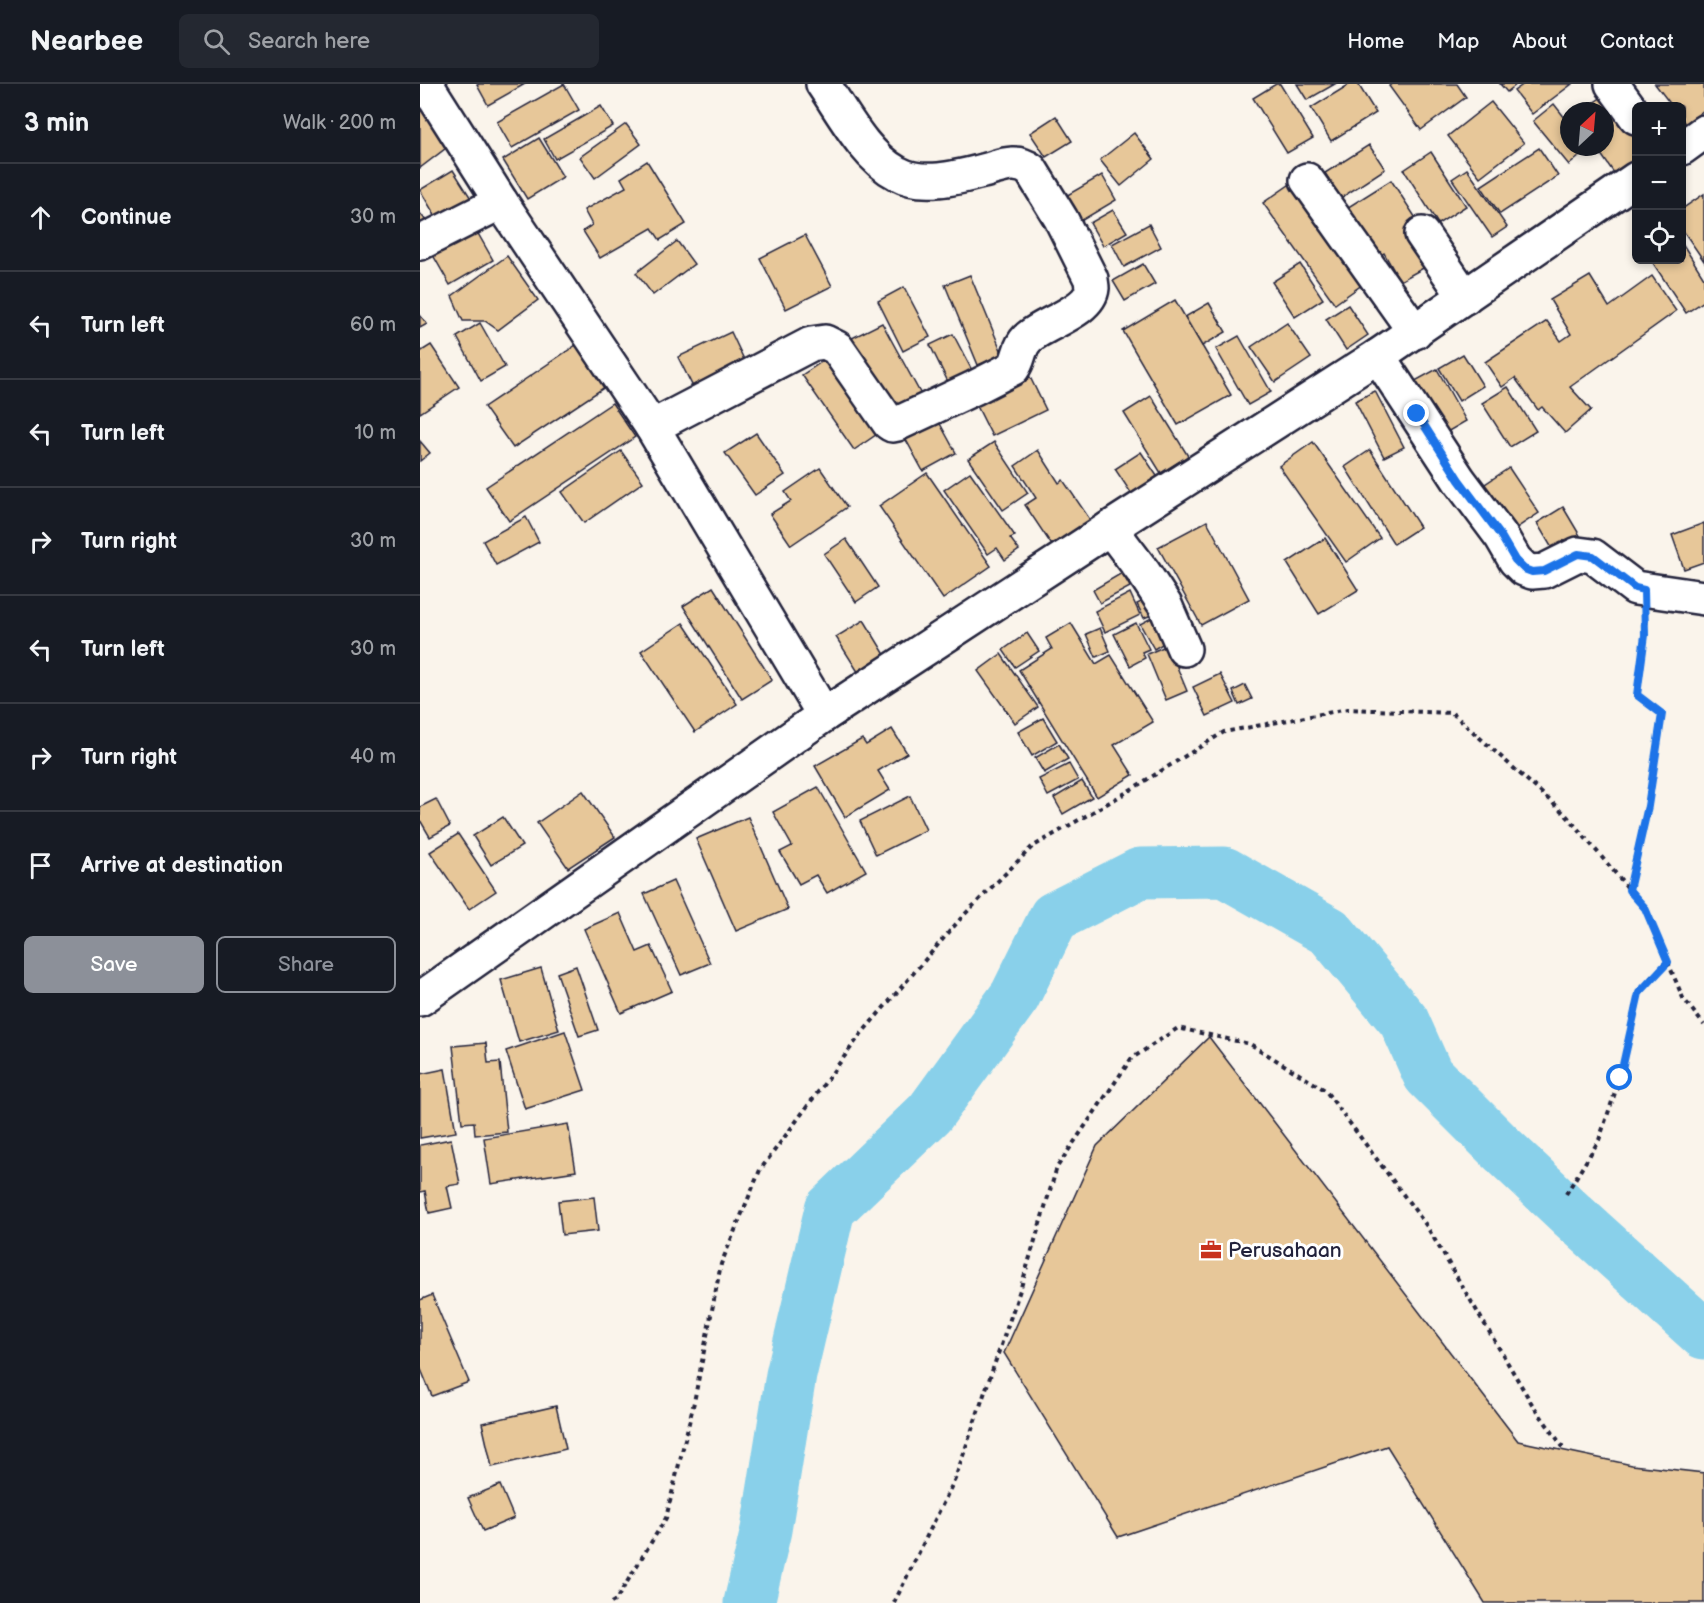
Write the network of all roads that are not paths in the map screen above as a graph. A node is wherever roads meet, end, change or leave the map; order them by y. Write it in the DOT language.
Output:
graph roads {
  1 [pos="426,84"];
  2 [pos="823,84"];
  3 [pos="1612,84"];
  4 [pos="1632,112"];
  5 [pos="1704,132"];
  6 [pos="1686,145"];
  7 [pos="1307,180"];
  8 [pos="1632,182"];
  9 [pos="501,202"];
  10 [pos="1422,234"];
  11 [pos="420,243"];
  12 [pos="1465,297"];
  13 [pos="1415,332"];
  14 [pos="1378,356"];
  15 [pos="652,427"];
  16 [pos="1110,528"];
  17 [pos="1704,598"];
  18 [pos="1184,649"];
  19 [pos="824,715"];
  20 [pos="420,999"];
  1 -- 9 [label="street"];
  2 -- 15 [label="street"];
  3 -- 4 [label="street"];
  5 -- 6 [label="street"];
  7 -- 13 [label="street"];
  8 -- 12 [label="street"];
  9 -- 11 [label="street"];
  9 -- 15 [label="street"];
  10 -- 12 [label="street"];
  12 -- 13 [label="street"];
  13 -- 14 [label="street"];
  14 -- 16 [label="street"];
  14 -- 17 [label="street"];
  15 -- 19 [label="street"];
  16 -- 18 [label="street"];
  16 -- 19 [label="street"];
  19 -- 20 [label="street"];
}
